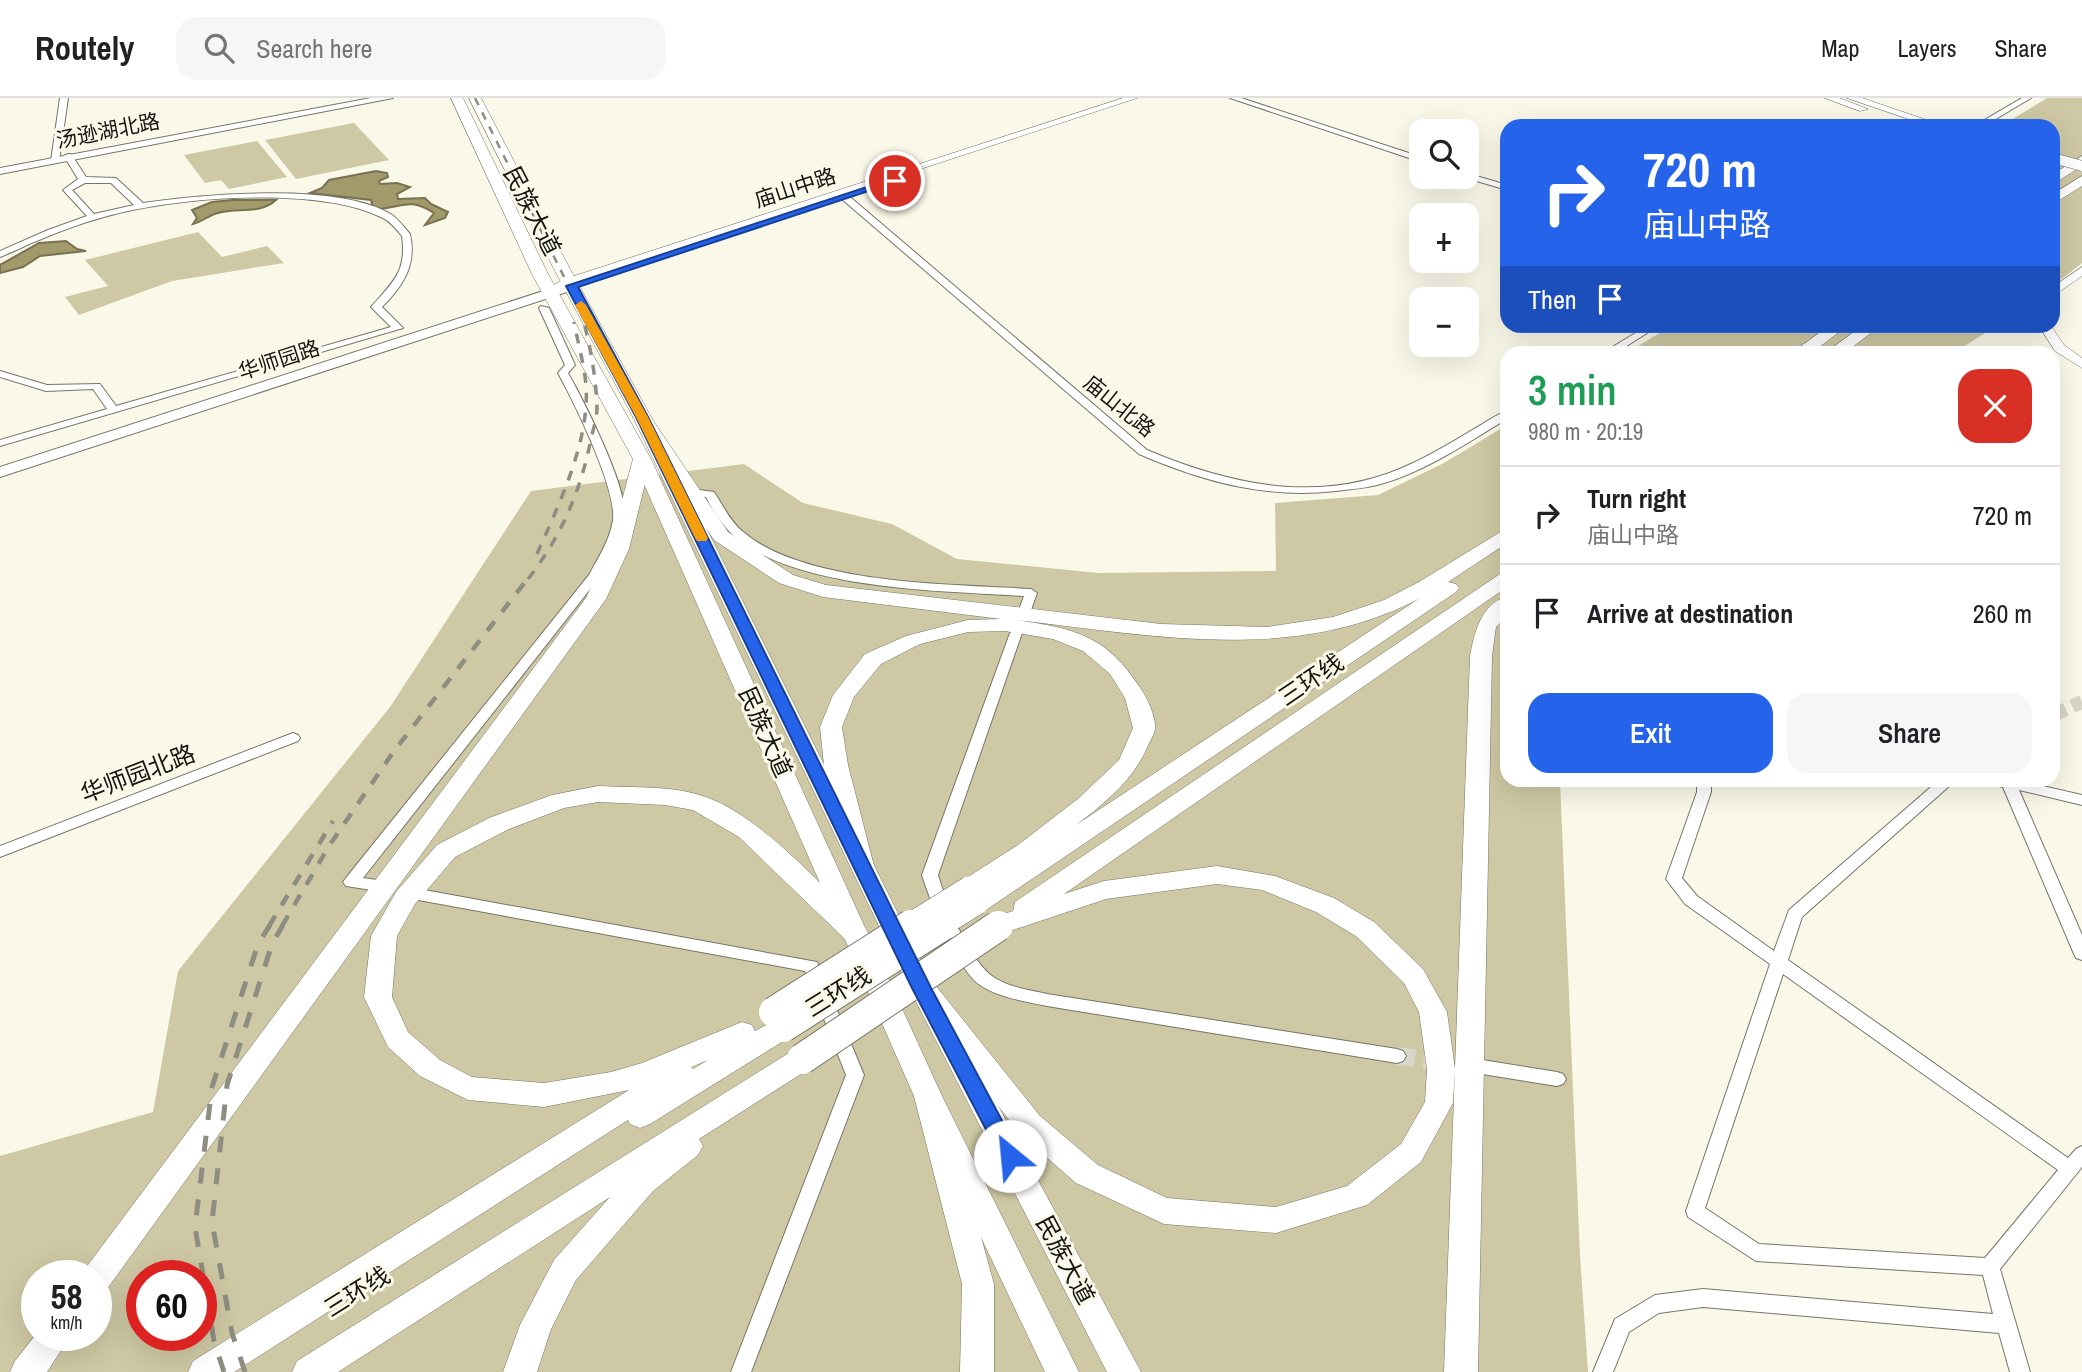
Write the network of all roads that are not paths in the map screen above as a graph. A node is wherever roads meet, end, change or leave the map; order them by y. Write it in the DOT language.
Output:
graph roads {
  1 [pos="64,98"];
  2 [pos="374,98"];
  3 [pos="388,98"];
  4 [pos="457,98"];
  5 [pos="475,98"];
  6 [pos="1132,98"];
  7 [pos="1146,98"];
  8 [pos="1234,98"];
  9 [pos="1830,98"];
  10 [pos="1841,98"];
  11 [pos="1852,98"];
  12 [pos="1863,98"];
  13 [pos="2027,98"];
  14 [pos="1894,119"];
  15 [pos="1906,119"];
  16 [pos="1917,119"];
  17 [pos="1928,119"];
  18 [pos="1990,119"];
  19 [pos="1409,156"];
  20 [pos="69,157"];
  21 [pos="54,160"];
  22 [pos="2060,161"];
  23 [pos="2082,165"];
  24 [pos="0,170"];
  25 [pos="2060,176"];
  26 [pos="1479,178"];
  27 [pos="83,180"];
  28 [pos="2082,180"];
  29 [pos="1500,186"];
  30 [pos="843,195"];
  31 [pos="2060,195"];
  32 [pos="141,206"];
  33 [pos="92,217"];
  34 [pos="0,254"];
  35 [pos="2082,270"];
  36 [pos="2060,287"];
  37 [pos="557,291"];
  38 [pos="1641,333"];
  39 [pos="1829,333"];
  40 [pos="1862,333"];
  41 [pos="1619,346"];
  42 [pos="1810,346"];
  43 [pos="1843,346"];
  44 [pos="2060,349"];
  45 [pos="2082,364"];
  46 [pos="0,374"];
  47 [pos="114,411"];
  48 [pos="642,417"];
  49 [pos="1500,418"];
  50 [pos="0,443"];
  51 [pos="642,458"];
  52 [pos="26,463"];
  53 [pos="0,472"];
  54 [pos="0,478"];
  55 [pos="692,492"];
  56 [pos="1500,539"];
  57 [pos="1500,555"];
  58 [pos="1438,579"];
  59 [pos="1500,583"];
  60 [pos="1025,610"];
  61 [pos="1500,611"];
  62 [pos="1016,633"];
  63 [pos="293,738"];
  64 [pos="1704,787"];
  65 [pos="1941,787"];
  66 [pos="2006,787"];
  67 [pos="2028,787"];
  68 [pos="2082,800"];
  69 [pos="1027,851"];
  70 [pos="0,852"];
  71 [pos="862,866"];
  72 [pos="372,884"];
  73 [pos="419,895"];
  74 [pos="973,896"];
  75 [pos="998,926"];
  76 [pos="855,933"];
  77 [pos="2082,954"];
  78 [pos="1779,962"];
  79 [pos="922,988"];
  80 [pos="778,1019"];
  81 [pos="741,1033"];
  82 [pos="1397,1056"];
  83 [pos="802,1059"];
  84 [pos="1482,1067"];
  85 [pos="1557,1079"];
  86 [pos="928,1096"];
  87 [pos="2076,1161"];
  88 [pos="110,1260"];
  89 [pos="1990,1267"];
  90 [pos="2006,1324"];
  91 [pos="43,1351"];
  92 [pos="27,1372"];
  93 [pos="205,1372"];
  94 [pos="229,1372"];
  95 [pos="310,1372"];
  96 [pos="520,1372"];
  97 [pos="741,1372"];
  98 [pos="977,1372"];
  99 [pos="1062,1372"];
  100 [pos="1124,1372"];
  101 [pos="1461,1372"];
  102 [pos="1603,1372"];
  103 [pos="2020,1372"];
  1 -- 21 [label="street"];
  2 -- 20 [label="main road, 汤逊湖北路"];
  3 -- 20 [label="main road, 汤逊湖北路"];
  4 -- 37 [label="main road, 民族大道"];
  5 -- 37 [label="main road, 民族大道"];
  6 -- 30 [label="street, 庙山中路"];
  7 -- 30 [label="street, 庙山中路"];
  8 -- 19 [label="street"];
  9 -- 14 [label="street"];
  10 -- 15 [label="street"];
  11 -- 16 [label="street"];
  12 -- 17 [label="street"];
  13 -- 18 [label="street"];
  20 -- 21 [label="main road, 汤逊湖北路"];
  20 -- 27 [label="street"];
  21 -- 24 [label="main road, 汤逊湖北路"];
  22 -- 23 [label="street, bridge"];
  23 -- 25 [label="main road"];
  26 -- 29 [label="street"];
  27 -- 32 [label="street"];
  27 -- 33 [label="street"];
  28 -- 31 [label="main road"];
  30 -- 37 [label="street, 庙山中路"];
  30 -- 49 [label="street, 庙山北路"];
  32 -- 33 [label="street"];
  32 -- 47 [label="street"];
  33 -- 34 [label="street"];
  35 -- 36 [label="street"];
  37 -- 48 [label="main road, 民族大道"];
  37 -- 51 [label="main road, 民族大道"];
  37 -- 52 [label="main road, 华师园路"];
  37 -- 72 [label="street"];
  38 -- 41 [label="street"];
  39 -- 42 [label="highway"];
  40 -- 43 [label="highway"];
  44 -- 45 [label="street"];
  46 -- 47 [label="street"];
  47 -- 50 [label="street"];
  48 -- 55 [label="main road"];
  48 -- 71 [label="main road, 民族大道"];
  51 -- 76 [label="main road, 民族大道"];
  51 -- 88 [label="main road"];
  52 -- 53 [label="main road, 华师园路"];
  52 -- 54 [label="main road"];
  55 -- 58 [label="main road"];
  55 -- 60 [label="street"];
  56 -- 58 [label="main road"];
  57 -- 74 [label="main road, 三环线"];
  58 -- 69 [label="main road"];
  59 -- 75 [label="main road, 三环线"];
  61 -- 101 [label="main road"];
  62 -- 82 [label="street"];
  63 -- 70 [label="street, 华师园北路"];
  64 -- 78 [label="street"];
  65 -- 78 [label="street"];
  66 -- 77 [label="street"];
  67 -- 68 [label="street"];
  69 -- 71 [label="main road"];
  69 -- 74 [label="main road"];
  71 -- 79 [label="main road, 民族大道"];
  73 -- 97 [label="street"];
  74 -- 80 [label="main road, 三环线, bridge"];
  75 -- 79 [label="main road"];
  75 -- 83 [label="main road, 三环线, bridge"];
  76 -- 81 [label="main road"];
  76 -- 86 [label="main road, 民族大道"];
  78 -- 87 [label="street"];
  78 -- 89 [label="street"];
  79 -- 100 [label="main road, 民族大道"];
  80 -- 81 [label="main road"];
  80 -- 94 [label="main road, 三环线"];
  81 -- 93 [label="main road"];
  83 -- 95 [label="main road, 三环线"];
  83 -- 96 [label="main road"];
  84 -- 85 [label="street"];
  86 -- 98 [label="main road"];
  86 -- 99 [label="main road, 民族大道"];
  87 -- 89 [label="street"];
  89 -- 90 [label="street"];
  90 -- 102 [label="street"];
  90 -- 103 [label="street"];
  91 -- 92 [label="main road"];
}
